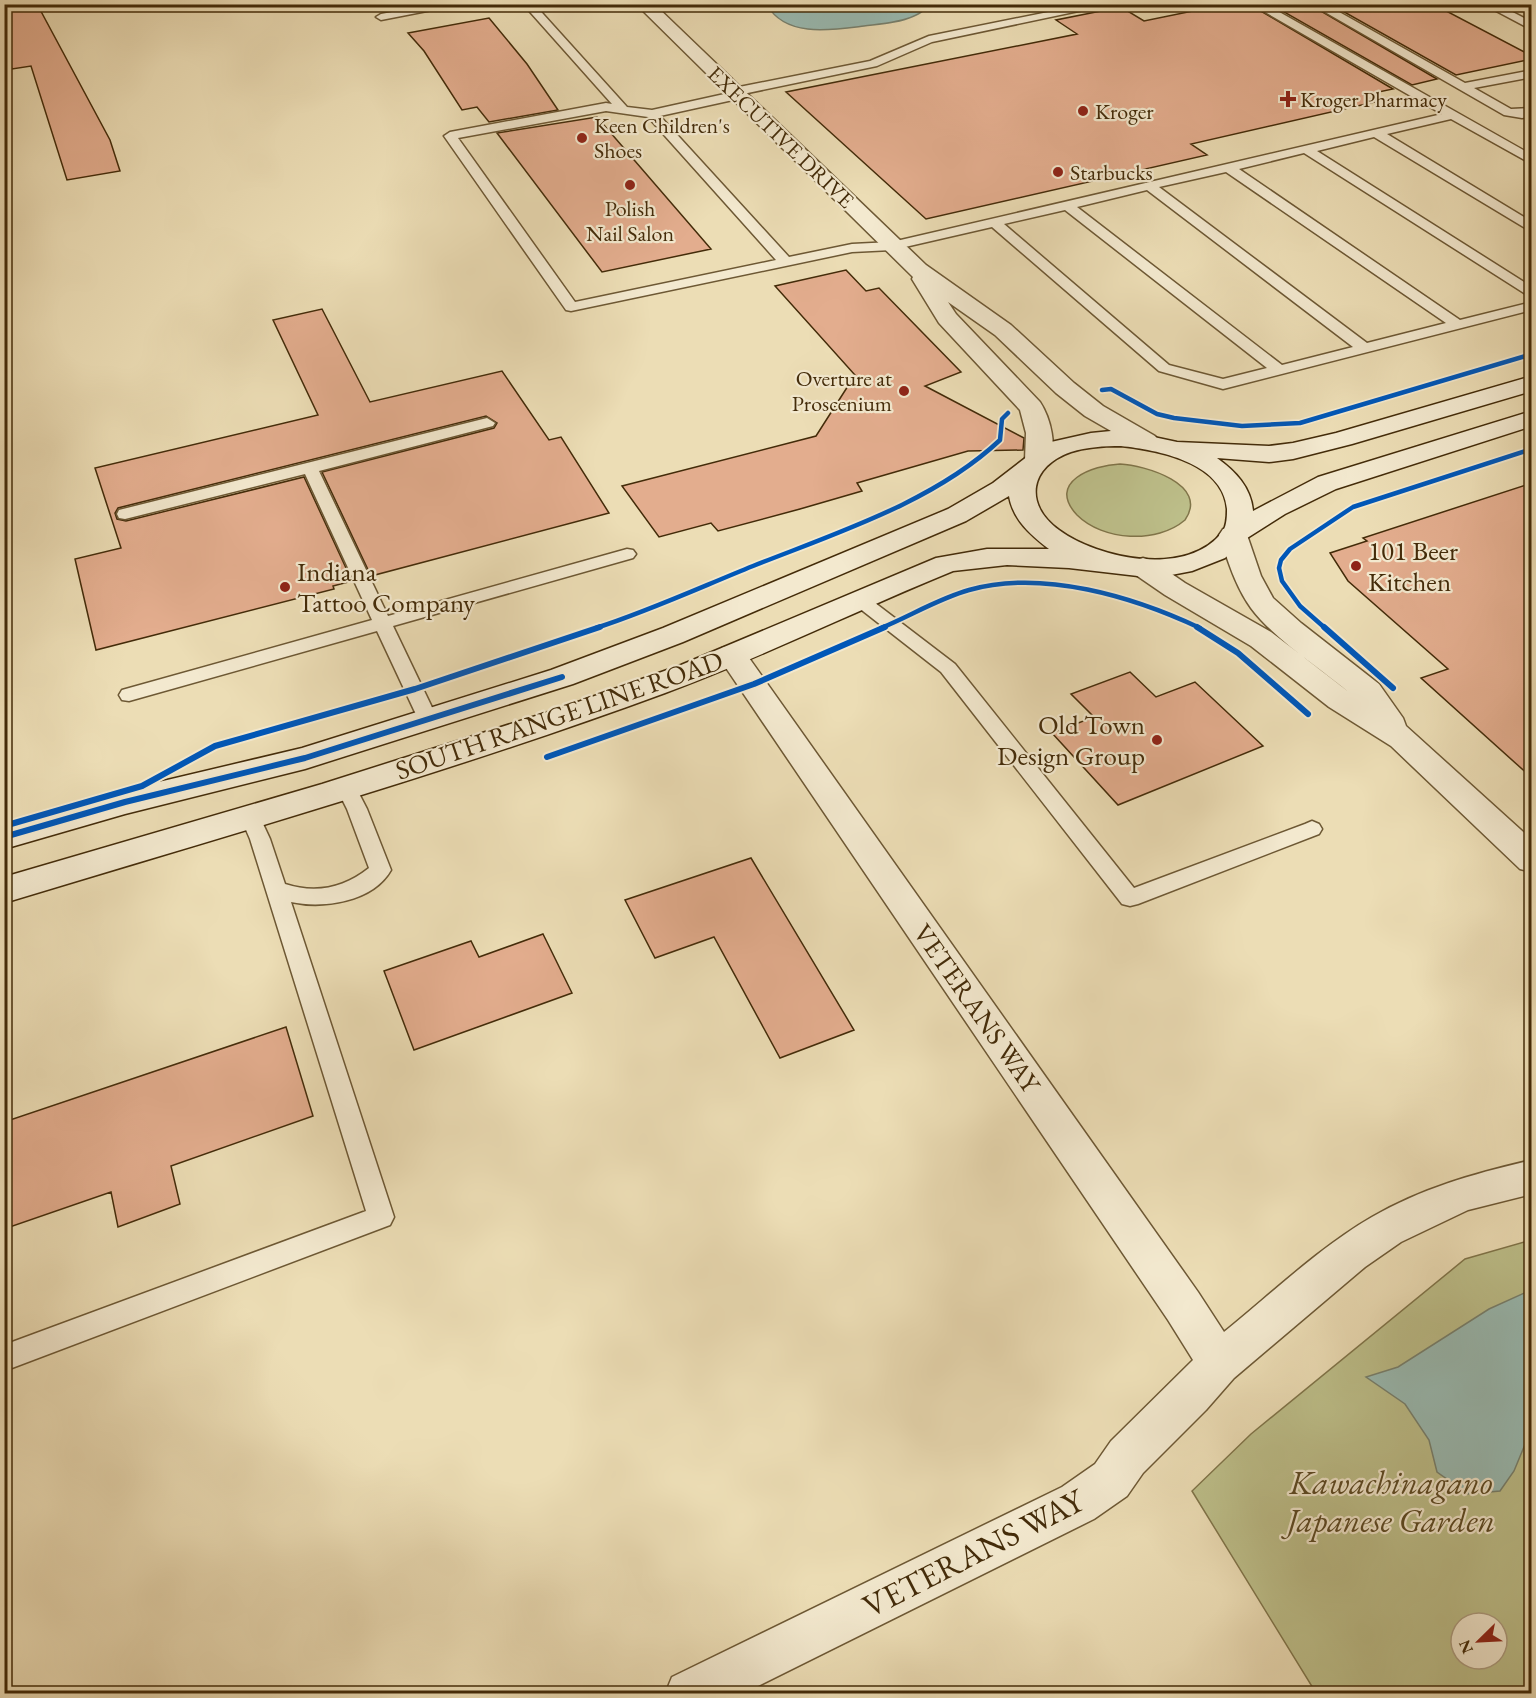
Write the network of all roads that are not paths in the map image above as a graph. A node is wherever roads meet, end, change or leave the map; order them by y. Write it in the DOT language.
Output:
graph roads {
  1 [pos="458,4"];
  2 [pos="528,4"];
  3 [pos="644,4"];
  4 [pos="1107,4"];
  5 [pos="1257,4"];
  6 [pos="1316,4"];
  7 [pos="1488,4"];
  8 [pos="381,17"];
  9 [pos="1532,27"];
  10 [pos="1532,73"];
  11 [pos="1463,87"];
  12 [pos="736,94"];
  13 [pos="623,110"];
  14 [pos="1532,112"];
  15 [pos="652,114"];
  16 [pos="1453,115"];
  17 [pos="1376,133"];
  18 [pos="1306,149"];
  19 [pos="1532,160"];
  20 [pos="1228,167"];
  21 [pos="1149,186"];
  22 [pos="1067,205"];
  23 [pos="993,222"];
  24 [pos="1532,228"];
  25 [pos="892,246"];
  26 [pos="786,262"];
  27 [pos="918,270"];
  28 [pos="699,279"];
  29 [pos="1532,294"];
  30 [pos="713,296"];
  31 [pos="590,303"];
  32 [pos="1532,306"];
  33 [pos="602,320"];
  34 [pos="1458,325"];
  35 [pos="1364,348"];
  36 [pos="1279,370"];
  37 [pos="1532,383"];
  38 [pos="1532,418"];
  39 [pos="487,423"];
  40 [pos="1146,441"];
  41 [pos="1173,447"];
  42 [pos="1035,463"];
  43 [pos="310,468"];
  44 [pos="125,514"];
  45 [pos="1234,535"];
  46 [pos="627,555"];
  47 [pos="1110,563"];
  48 [pos="1143,567"];
  49 [pos="860,600"];
  50 [pos="382,625"];
  51 [pos="732,655"];
  52 [pos="129,695"];
  53 [pos="428,720"];
  54 [pos="1402,738"];
  55 [pos="346,787"];
  56 [pos="250,816"];
  57 [pos="1312,829"];
  58 [pos="4,837"];
  59 [pos="1532,860"];
  60 [pos="275,889"];
  61 [pos="4,890"];
  62 [pos="1532,1177"];
  63 [pos="4,1358"];
  64 [pos="1219,1363"];
  65 [pos="689,1694"];
  1 -- 8 [label="lane"];
  2 -- 13 [label="lane"];
  3 -- 12 [label="street, EXECUTIVE DRIVE"];
  4 -- 12 [label="lane"];
  5 -- 16 [label="lane"];
  6 -- 11 [label="lane"];
  7 -- 9 [label="lane"];
  10 -- 11 [label="lane"];
  11 -- 14 [label="lane"];
  12 -- 15 [label="lane"];
  12 -- 25 [label="street, EXECUTIVE DRIVE"];
  13 -- 15 [label="lane"];
  13 -- 31 [label="lane"];
  15 -- 26 [label="lane"];
  16 -- 17 [label="lane"];
  16 -- 19 [label="lane"];
  17 -- 18 [label="lane"];
  17 -- 24 [label="lane"];
  18 -- 20 [label="lane"];
  18 -- 29 [label="lane"];
  20 -- 21 [label="lane"];
  20 -- 34 [label="lane"];
  21 -- 22 [label="lane"];
  21 -- 35 [label="lane"];
  22 -- 23 [label="lane"];
  22 -- 36 [label="lane"];
  23 -- 25 [label="lane"];
  23 -- 36 [label="lane"];
  25 -- 26 [label="lane"];
  25 -- 27 [label="street, EXECUTIVE DRIVE"];
  26 -- 28 [label="lane"];
  27 -- 40 [label="street, EXECUTIVE DRIVE"];
  27 -- 42 [label="street, EXECUTIVE DRIVE"];
  28 -- 30 [label="lane"];
  28 -- 31 [label="lane"];
  31 -- 33 [label="lane"];
  32 -- 34 [label="lane"];
  34 -- 35 [label="lane"];
  35 -- 36 [label="lane"];
  37 -- 41 [label="street"];
  38 -- 45 [label="street"];
  39 -- 43 [label="lane"];
  40 -- 41 [label="street"];
  40 -- 42 [label="street"];
  41 -- 45 [label="street"];
  42 -- 47 [label="street"];
  42 -- 53 [label="street, SOUTH RANGE LINE ROAD"];
  43 -- 44 [label="lane"];
  43 -- 50 [label="lane"];
  45 -- 48 [label="street"];
  45 -- 54 [label="street"];
  46 -- 50 [label="lane"];
  47 -- 48 [label="street"];
  47 -- 49 [label="street, SOUTH RANGE LINE ROAD"];
  48 -- 54 [label="street"];
  49 -- 51 [label="street, SOUTH RANGE LINE ROAD"];
  49 -- 57 [label="lane"];
  50 -- 52 [label="lane"];
  50 -- 53 [label="lane"];
  51 -- 55 [label="street, SOUTH RANGE LINE ROAD"];
  51 -- 64 [label="street, VETERANS WAY"];
  53 -- 58 [label="street, SOUTH RANGE LINE ROAD"];
  54 -- 59 [label="street"];
  55 -- 56 [label="street, SOUTH RANGE LINE ROAD"];
  55 -- 60 [label="lane"];
  56 -- 60 [label="lane"];
  56 -- 61 [label="street, SOUTH RANGE LINE ROAD"];
  60 -- 63 [label="lane"];
  62 -- 64 [label="street, VETERANS WAY"];
  64 -- 65 [label="street, VETERANS WAY"];
}
